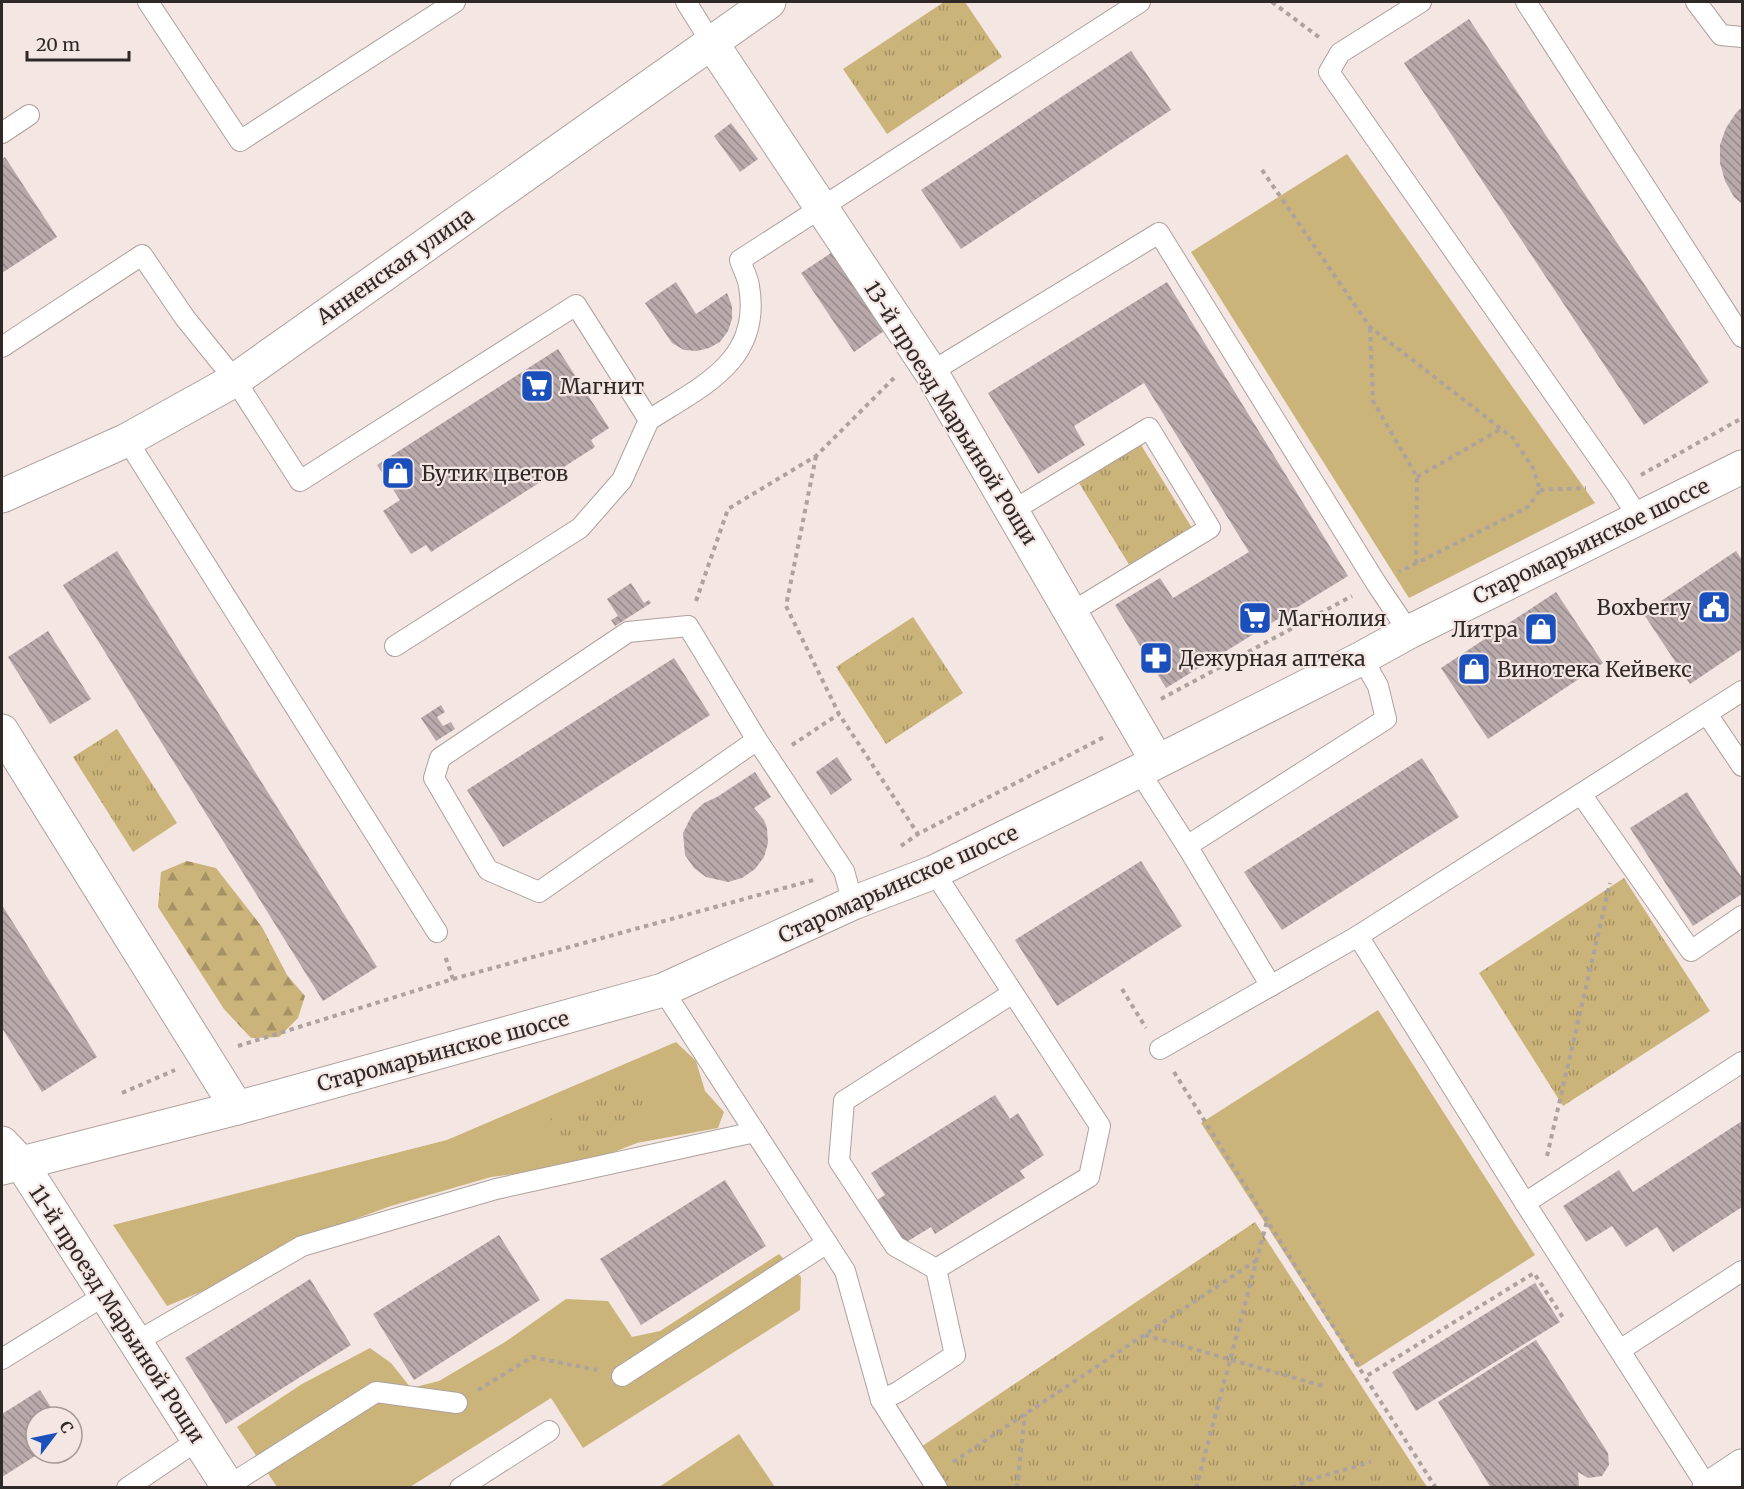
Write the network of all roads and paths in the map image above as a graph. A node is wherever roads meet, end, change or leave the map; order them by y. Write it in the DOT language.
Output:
graph roads {
  1 [pos="148,2"];
  2 [pos="455,2"];
  3 [pos="686,2"];
  4 [pos="769,2"];
  5 [pos="1140,2"];
  6 [pos="1272,2"];
  7 [pos="1421,2"];
  8 [pos="1526,2"];
  9 [pos="1696,2"];
  10 [pos="1743,37"];
  11 [pos="711,42"];
  12 [pos="1340,53"];
  13 [pos="28,115"];
  14 [pos="2,133"];
  15 [pos="821,209"];
  16 [pos="1370,327"];
  17 [pos="1743,337"];
  18 [pos="2,346"];
  19 [pos="931,372"];
  20 [pos="896,376"];
  21 [pos="235,380"];
  22 [pos="1743,418"];
  23 [pos="649,420"];
  24 [pos="1501,429"];
  25 [pos="127,440"];
  26 [pos="816,456"];
  27 [pos="1743,467"];
  28 [pos="1418,477"];
  29 [pos="1619,487"];
  30 [pos="1540,490"];
  31 [pos="2,496"];
  32 [pos="1012,511"];
  33 [pos="1638,518"];
  34 [pos="1416,563"];
  35 [pos="1072,612"];
  36 [pos="688,626"];
  37 [pos="1409,632"];
  38 [pos="395,646"];
  39 [pos="1362,658"];
  40 [pos="1743,691"];
  41 [pos="839,714"];
  42 [pos="1707,714"];
  43 [pos="2,731"];
  44 [pos="1115,732"];
  45 [pos="757,740"];
  46 [pos="771,759"];
  47 [pos="1148,766"];
  48 [pos="1743,766"];
  49 [pos="1581,794"];
  50 [pos="918,834"];
  51 [pos="1187,846"];
  52 [pos="1618,847"];
  53 [pos="894,851"];
  54 [pos="844,871"];
  55 [pos="934,872"];
  56 [pos="854,903"];
  57 [pos="1743,916"];
  58 [pos="437,932"];
  59 [pos="1358,936"];
  60 [pos="453,979"];
  61 [pos="1271,986"];
  62 [pos="1122,989"];
  63 [pos="663,990"];
  64 [pos="1013,993"];
  65 [pos="1160,1049"];
  66 [pos="205,1057"];
  67 [pos="1743,1062"];
  68 [pos="122,1093"];
  69 [pos="237,1108"];
  70 [pos="755,1132"];
  71 [pos="8,1158"];
  72 [pos="1532,1199"];
  73 [pos="1267,1220"];
  74 [pos="827,1243"];
  75 [pos="1257,1260"];
  76 [pos="936,1269"];
  77 [pos="1743,1271"];
  78 [pos="105,1295"];
  79 [pos="1566,1322"];
  80 [pos="1144,1335"];
  81 [pos="136,1342"];
  82 [pos="1620,1350"];
  83 [pos="2,1359"];
  84 [pos="622,1376"];
  85 [pos="1365,1377"];
  86 [pos="1323,1386"];
  87 [pos="881,1400"];
  88 [pos="457,1403"];
  89 [pos="1025,1414"];
  90 [pos="549,1431"];
  91 [pos="198,1440"];
  92 [pos="1371,1461"];
  93 [pos="1743,1466"];
  94 [pos="934,1482"];
  95 [pos="229,1487"];
  96 [pos="127,1488"];
  97 [pos="460,1488"];
  98 [pos="1017,1488"];
  99 [pos="1196,1488"];
  100 [pos="1292,1488"];
  101 [pos="1436,1488"];
  102 [pos="1709,1488"];
  1 -- 2 [label="lane"];
  3 -- 11 [label="lane"];
  4 -- 11 [label="street, Анненская улица"];
  5 -- 15 [label="lane"];
  6 -- 12 [label="path"];
  7 -- 12 [label="lane"];
  8 -- 17 [label="lane"];
  9 -- 10 [label="lane"];
  11 -- 15 [label="street, 13-й проезд Марьиной Рощи"];
  11 -- 21 [label="street, Анненская улица"];
  12 -- 29 [label="lane"];
  13 -- 14 [label="lane"];
  15 -- 19 [label="street, 13-й проезд Марьиной Рощи"];
  15 -- 23 [label="lane"];
  16 -- 28 [label="path"];
  18 -- 21 [label="lane"];
  19 -- 32 [label="street, 13-й проезд Марьиной Рощи"];
  19 -- 37 [label="lane"];
  20 -- 26 [label="path"];
  21 -- 23 [label="lane"];
  21 -- 25 [label="street, Анненская улица"];
  22 -- 29 [label="path"];
  23 -- 38 [label="lane"];
  24 -- 28 [label="path"];
  25 -- 31 [label="street, Анненская улица"];
  25 -- 58 [label="lane"];
  26 -- 36 [label="path"];
  26 -- 41 [label="path"];
  27 -- 33 [label="street, Старомарьинское шоссе"];
  28 -- 34 [label="path"];
  29 -- 30 [label="path"];
  29 -- 33 [label="lane"];
  32 -- 35 [label="street, 13-й проезд Марьиной Рощи"];
  32 -- 35 [label="lane"];
  33 -- 37 [label="street, Старомарьинское шоссе"];
  35 -- 47 [label="street, 13-й проезд Марьиной Рощи"];
  36 -- 45 [label="lane"];
  36 -- 45 [label="lane"];
  37 -- 39 [label="street, Старомарьинское шоссе"];
  39 -- 47 [label="street, Старомарьинское шоссе"];
  39 -- 51 [label="lane"];
  40 -- 42 [label="lane"];
  41 -- 46 [label="path"];
  41 -- 50 [label="path"];
  42 -- 48 [label="lane"];
  42 -- 49 [label="lane"];
  43 -- 66 [label="street"];
  44 -- 50 [label="path"];
  45 -- 46 [label="lane"];
  46 -- 54 [label="lane"];
  47 -- 51 [label="lane"];
  47 -- 55 [label="street, Старомарьинское шоссе"];
  49 -- 52 [label="lane"];
  49 -- 59 [label="lane"];
  50 -- 53 [label="path"];
  51 -- 61 [label="lane"];
  52 -- 57 [label="lane"];
  52 -- 72 [label="path"];
  54 -- 56 [label="lane"];
  54 -- 60 [label="path"];
  55 -- 56 [label="street, Старомарьинское шоссе"];
  55 -- 64 [label="lane"];
  56 -- 63 [label="street, Старомарьинское шоссе"];
  58 -- 60 [label="path"];
  59 -- 61 [label="lane"];
  59 -- 72 [label="lane"];
  60 -- 66 [label="path"];
  61 -- 65 [label="lane"];
  62 -- 65 [label="path"];
  63 -- 69 [label="street, Старомарьинское шоссе"];
  63 -- 70 [label="lane"];
  64 -- 76 [label="lane"];
  64 -- 76 [label="lane"];
  65 -- 73 [label="path"];
  66 -- 68 [label="path"];
  66 -- 69 [label="street"];
  67 -- 72 [label="lane"];
  69 -- 71 [label="street, Старомарьинское шоссе"];
  70 -- 74 [label="lane"];
  70 -- 81 [label="lane"];
  71 -- 78 [label="street, 11-й проезд Марьиной Рощи"];
  72 -- 82 [label="lane"];
  73 -- 85 [label="path"];
  73 -- 99 [label="path"];
  74 -- 84 [label="lane"];
  74 -- 87 [label="lane"];
  75 -- 80 [label="path"];
  76 -- 87 [label="lane"];
  77 -- 82 [label="lane"];
  78 -- 81 [label="street, 11-й проезд Марьиной Рощи"];
  78 -- 83 [label="lane"];
  79 -- 85 [label="path"];
  80 -- 86 [label="path"];
  80 -- 89 [label="path"];
  81 -- 91 [label="street, 11-й проезд Марьиной Рощи"];
  82 -- 102 [label="lane"];
  84 -- 88 [label="path"];
  85 -- 101 [label="path"];
  87 -- 94 [label="lane"];
  88 -- 95 [label="lane"];
  89 -- 94 [label="path"];
  89 -- 98 [label="path"];
  90 -- 97 [label="lane"];
  91 -- 95 [label="street, 11-й проезд Марьиной Рощи"];
  91 -- 96 [label="lane"];
  92 -- 100 [label="path"];
  93 -- 102 [label="street"];
}
